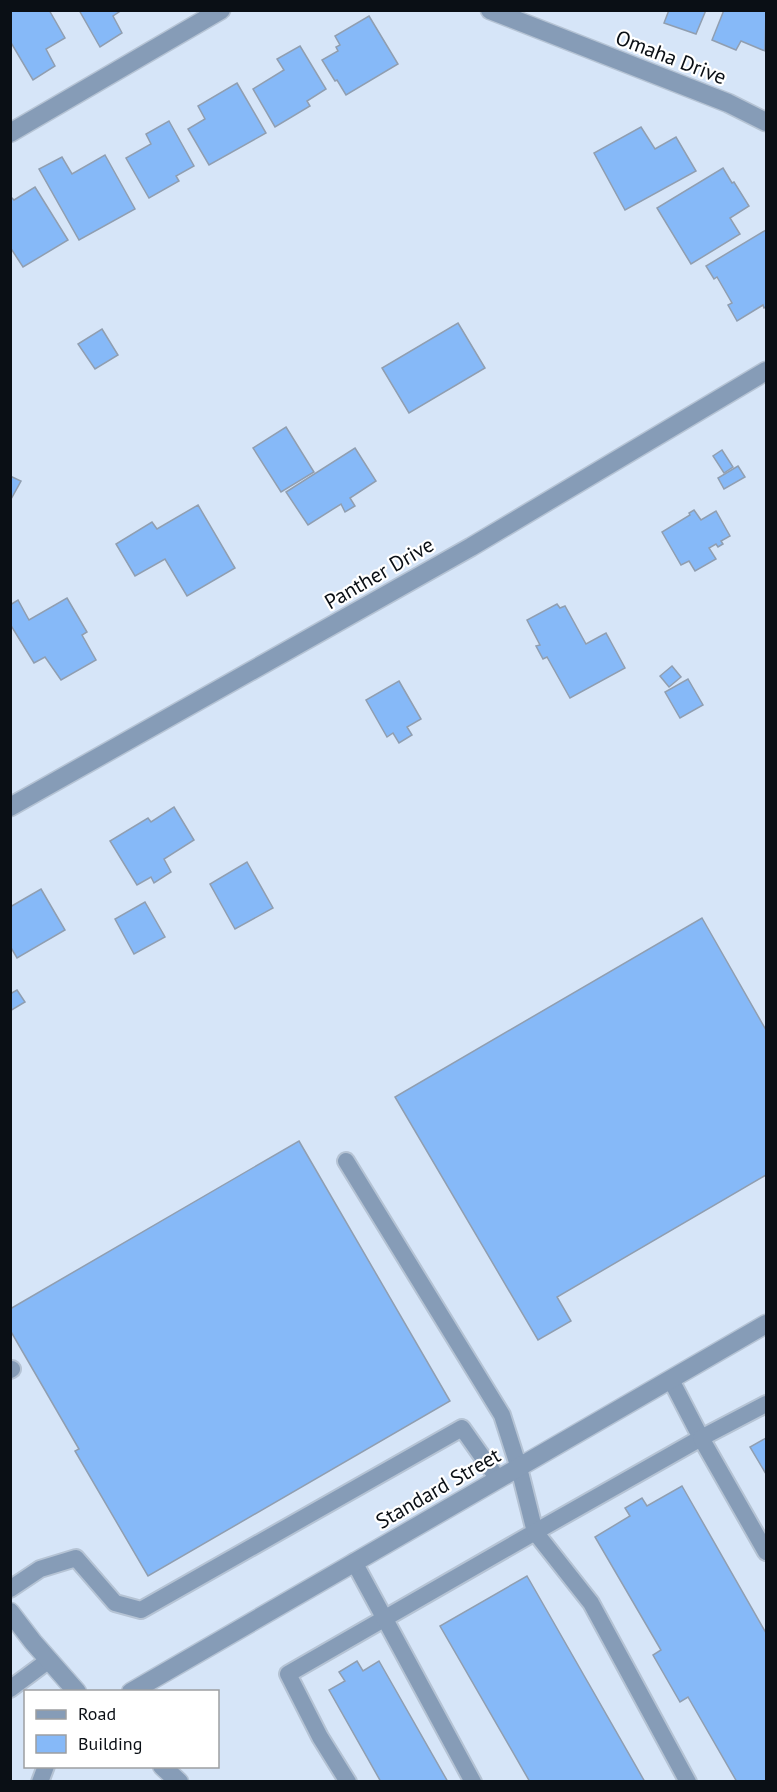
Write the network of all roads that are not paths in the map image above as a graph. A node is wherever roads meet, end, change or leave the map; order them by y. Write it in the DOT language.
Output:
graph roads {
  1 [pos="221,10"];
  2 [pos="490,10"];
  3 [pos="766,122"];
  4 [pos="10,132"];
  5 [pos="766,371"];
  6 [pos="10,807"];
  7 [pos="346,1161"];
  8 [pos="766,1324"];
  9 [pos="671,1380"];
  10 [pos="766,1404"];
  11 [pos="701,1438"];
  12 [pos="519,1467"];
  13 [pos="498,1479"];
  14 [pos="535,1532"];
  15 [pos="766,1552"];
  16 [pos="354,1562"];
  17 [pos="10,1588"];
  18 [pos="10,1612"];
  19 [pos="385,1619"];
  20 [pos="49,1660"];
  21 [pos="10,1689"];
  22 [pos="75,1690"];
  23 [pos="134,1690"];
  24 [pos="46,1768"];
  25 [pos="163,1768"];
  26 [pos="40,1782"];
  27 [pos="179,1782"];
  28 [pos="348,1782"];
  29 [pos="473,1782"];
  30 [pos="688,1782"];
  1 -- 4 [label="street"];
  2 -- 3 [label="street, Omaha Drive"];
  5 -- 6 [label="street, Panther Drive"];
  7 -- 12 [label="lane"];
  8 -- 9 [label="street, Standard Street"];
  9 -- 11 [label="lane"];
  9 -- 12 [label="street, Standard Street"];
  10 -- 11 [label="lane"];
  11 -- 14 [label="lane"];
  11 -- 15 [label="lane"];
  12 -- 13 [label="street, Standard Street"];
  12 -- 14 [label="lane"];
  13 -- 16 [label="street, Standard Street"];
  13 -- 17 [label="lane"];
  14 -- 19 [label="lane"];
  14 -- 30 [label="lane"];
  16 -- 19 [label="lane"];
  16 -- 23 [label="street, Standard Street"];
  18 -- 20 [label="street"];
  19 -- 28 [label="lane"];
  19 -- 29 [label="lane"];
  20 -- 21 [label="lane"];
  20 -- 22 [label="street"];
  24 -- 26 [label="lane"];
  25 -- 27 [label="street"];
}
